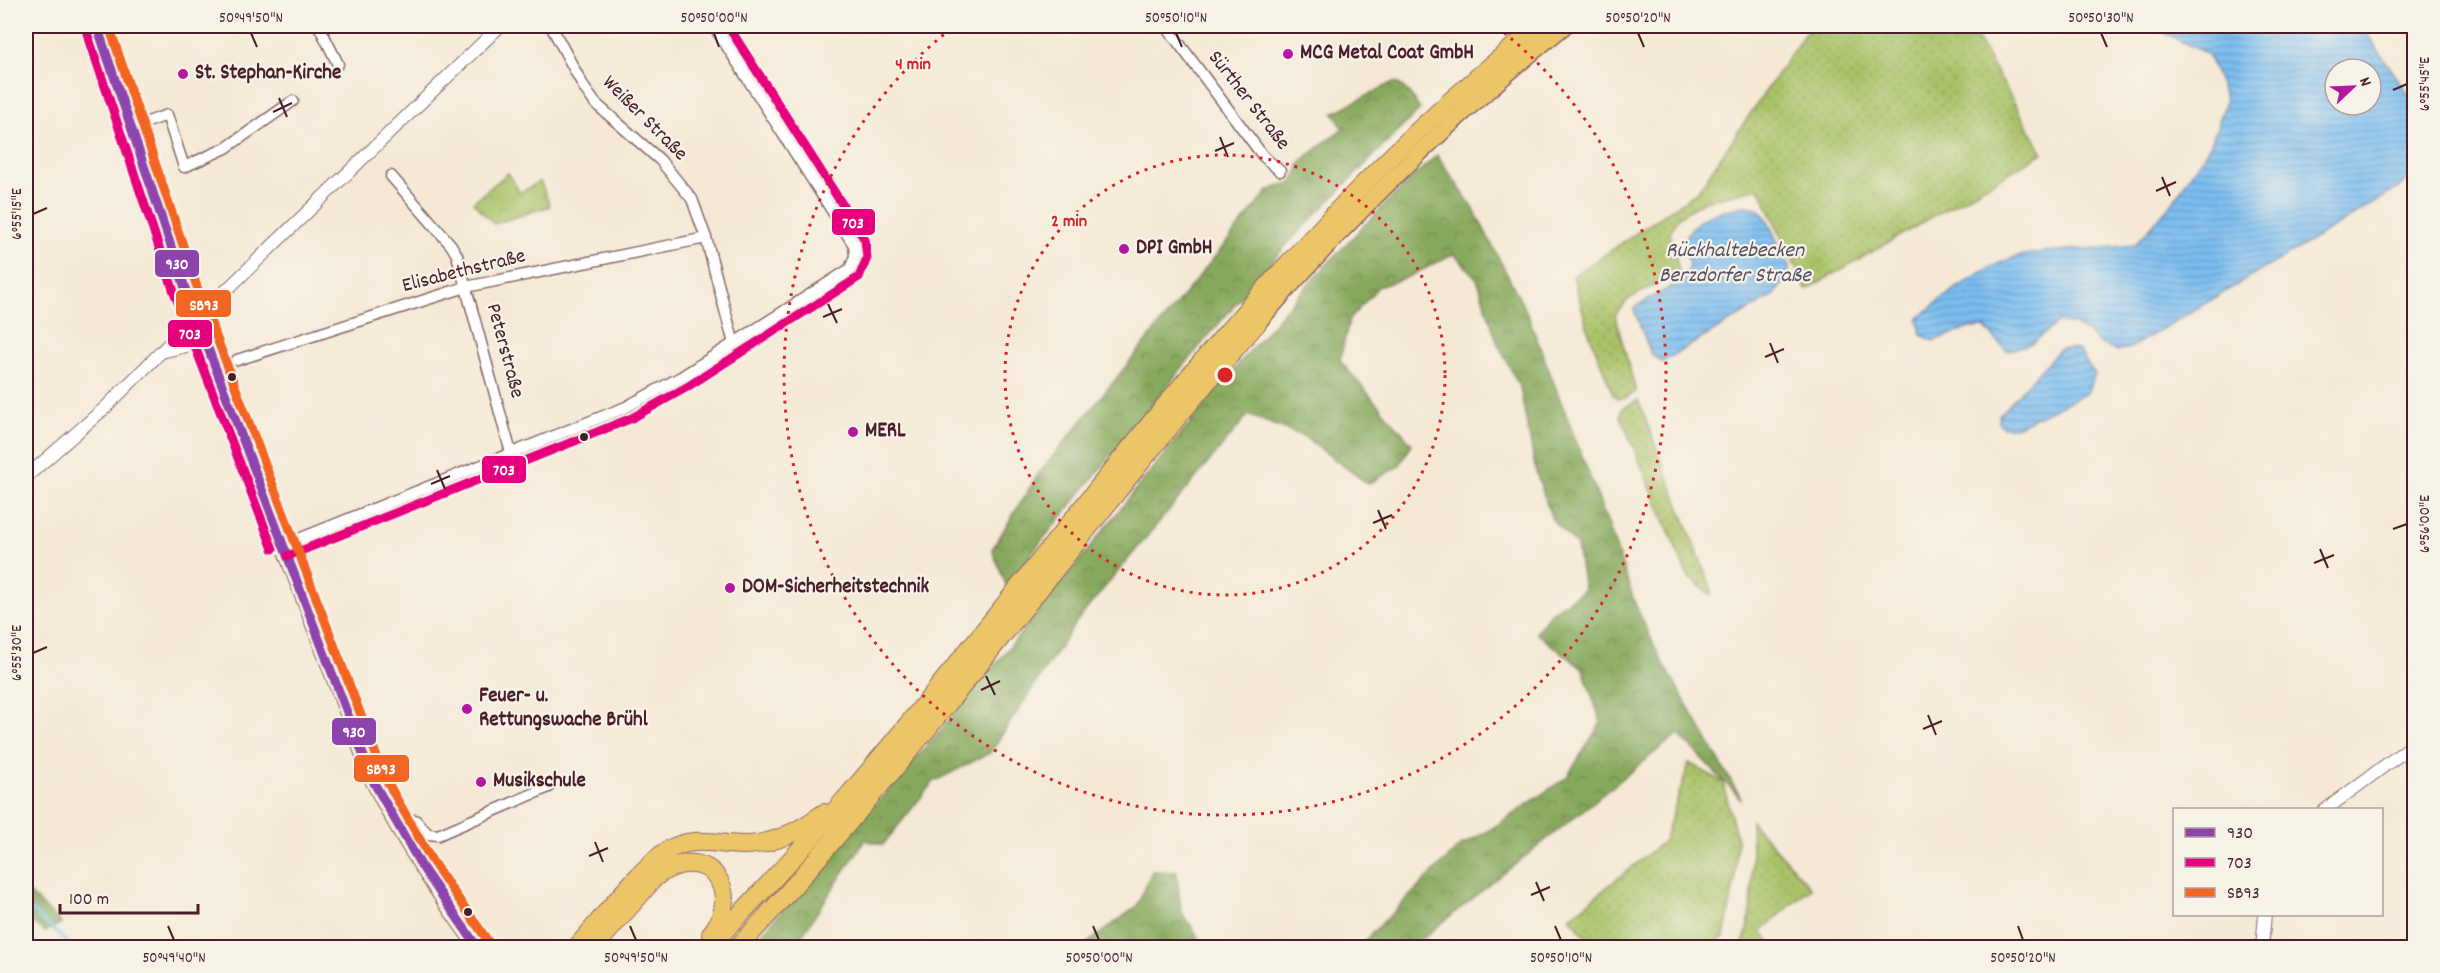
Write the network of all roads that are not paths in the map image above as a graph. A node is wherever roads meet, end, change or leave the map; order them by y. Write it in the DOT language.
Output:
graph roads {
  1 [pos="97,26"];
  2 [pos="319,26"];
  3 [pos="500,26"];
  4 [pos="551,26"];
  5 [pos="714,26"];
  6 [pos="1166,26"];
  7 [pos="1539,26"];
  8 [pos="1564,26"];
  9 [pos="338,64"];
  10 [pos="1472,92"];
  11 [pos="293,101"];
  12 [pos="131,128"];
  13 [pos="1430,130"];
  14 [pos="1280,171"];
  15 [pos="391,176"];
  16 [pos="706,238"];
  17 [pos="466,287"];
  18 [pos="198,318"];
  19 [pos="1258,321"];
  20 [pos="734,344"];
  21 [pos="160,353"];
  22 [pos="211,355"];
  23 [pos="237,360"];
  24 [pos="511,453"];
  25 [pos="26,477"];
  26 [pos="284,545"];
  27 [pos="2415,744"];
  28 [pos="549,787"];
  29 [pos="850,794"];
  30 [pos="2328,808"];
  31 [pos="397,826"];
  32 [pos="2265,916"];
  33 [pos="478,948"];
  34 [pos="576,948"];
  35 [pos="594,948"];
  36 [pos="700,948"];
  37 [pos="708,948"];
  38 [pos="737,948"];
  39 [pos="2262,948"];
  1 -- 12 [label="main road"];
  2 -- 9 [label="street"];
  3 -- 18 [label="street"];
  4 -- 16 [label="street, Weißer Straße"];
  5 -- 20 [label="street"];
  6 -- 14 [label="street, Sürther Straße"];
  7 -- 10 [label="highway"];
  8 -- 10 [label="highway"];
  10 -- 13 [label="highway"];
  11 -- 12 [label="street"];
  12 -- 18 [label="main road"];
  13 -- 19 [label="highway"];
  13 -- 29 [label="highway"];
  15 -- 17 [label="street, Peterstraße"];
  16 -- 17 [label="street, Elisabethstraße"];
  16 -- 20 [label="street, Weißer Straße"];
  17 -- 23 [label="street, Elisabethstraße"];
  17 -- 24 [label="street, Peterstraße"];
  18 -- 21 [label="street"];
  18 -- 22 [label="main road"];
  19 -- 38 [label="highway"];
  20 -- 24 [label="street"];
  21 -- 22 [label="street"];
  21 -- 25 [label="street"];
  22 -- 26 [label="main road"];
  24 -- 26 [label="street"];
  26 -- 31 [label="main road"];
  27 -- 30 [label="street"];
  28 -- 31 [label="street"];
  29 -- 34 [label="highway"];
  29 -- 37 [label="highway"];
  31 -- 33 [label="main road"];
  32 -- 39 [label="street"];
  35 -- 36 [label="highway"];
}
